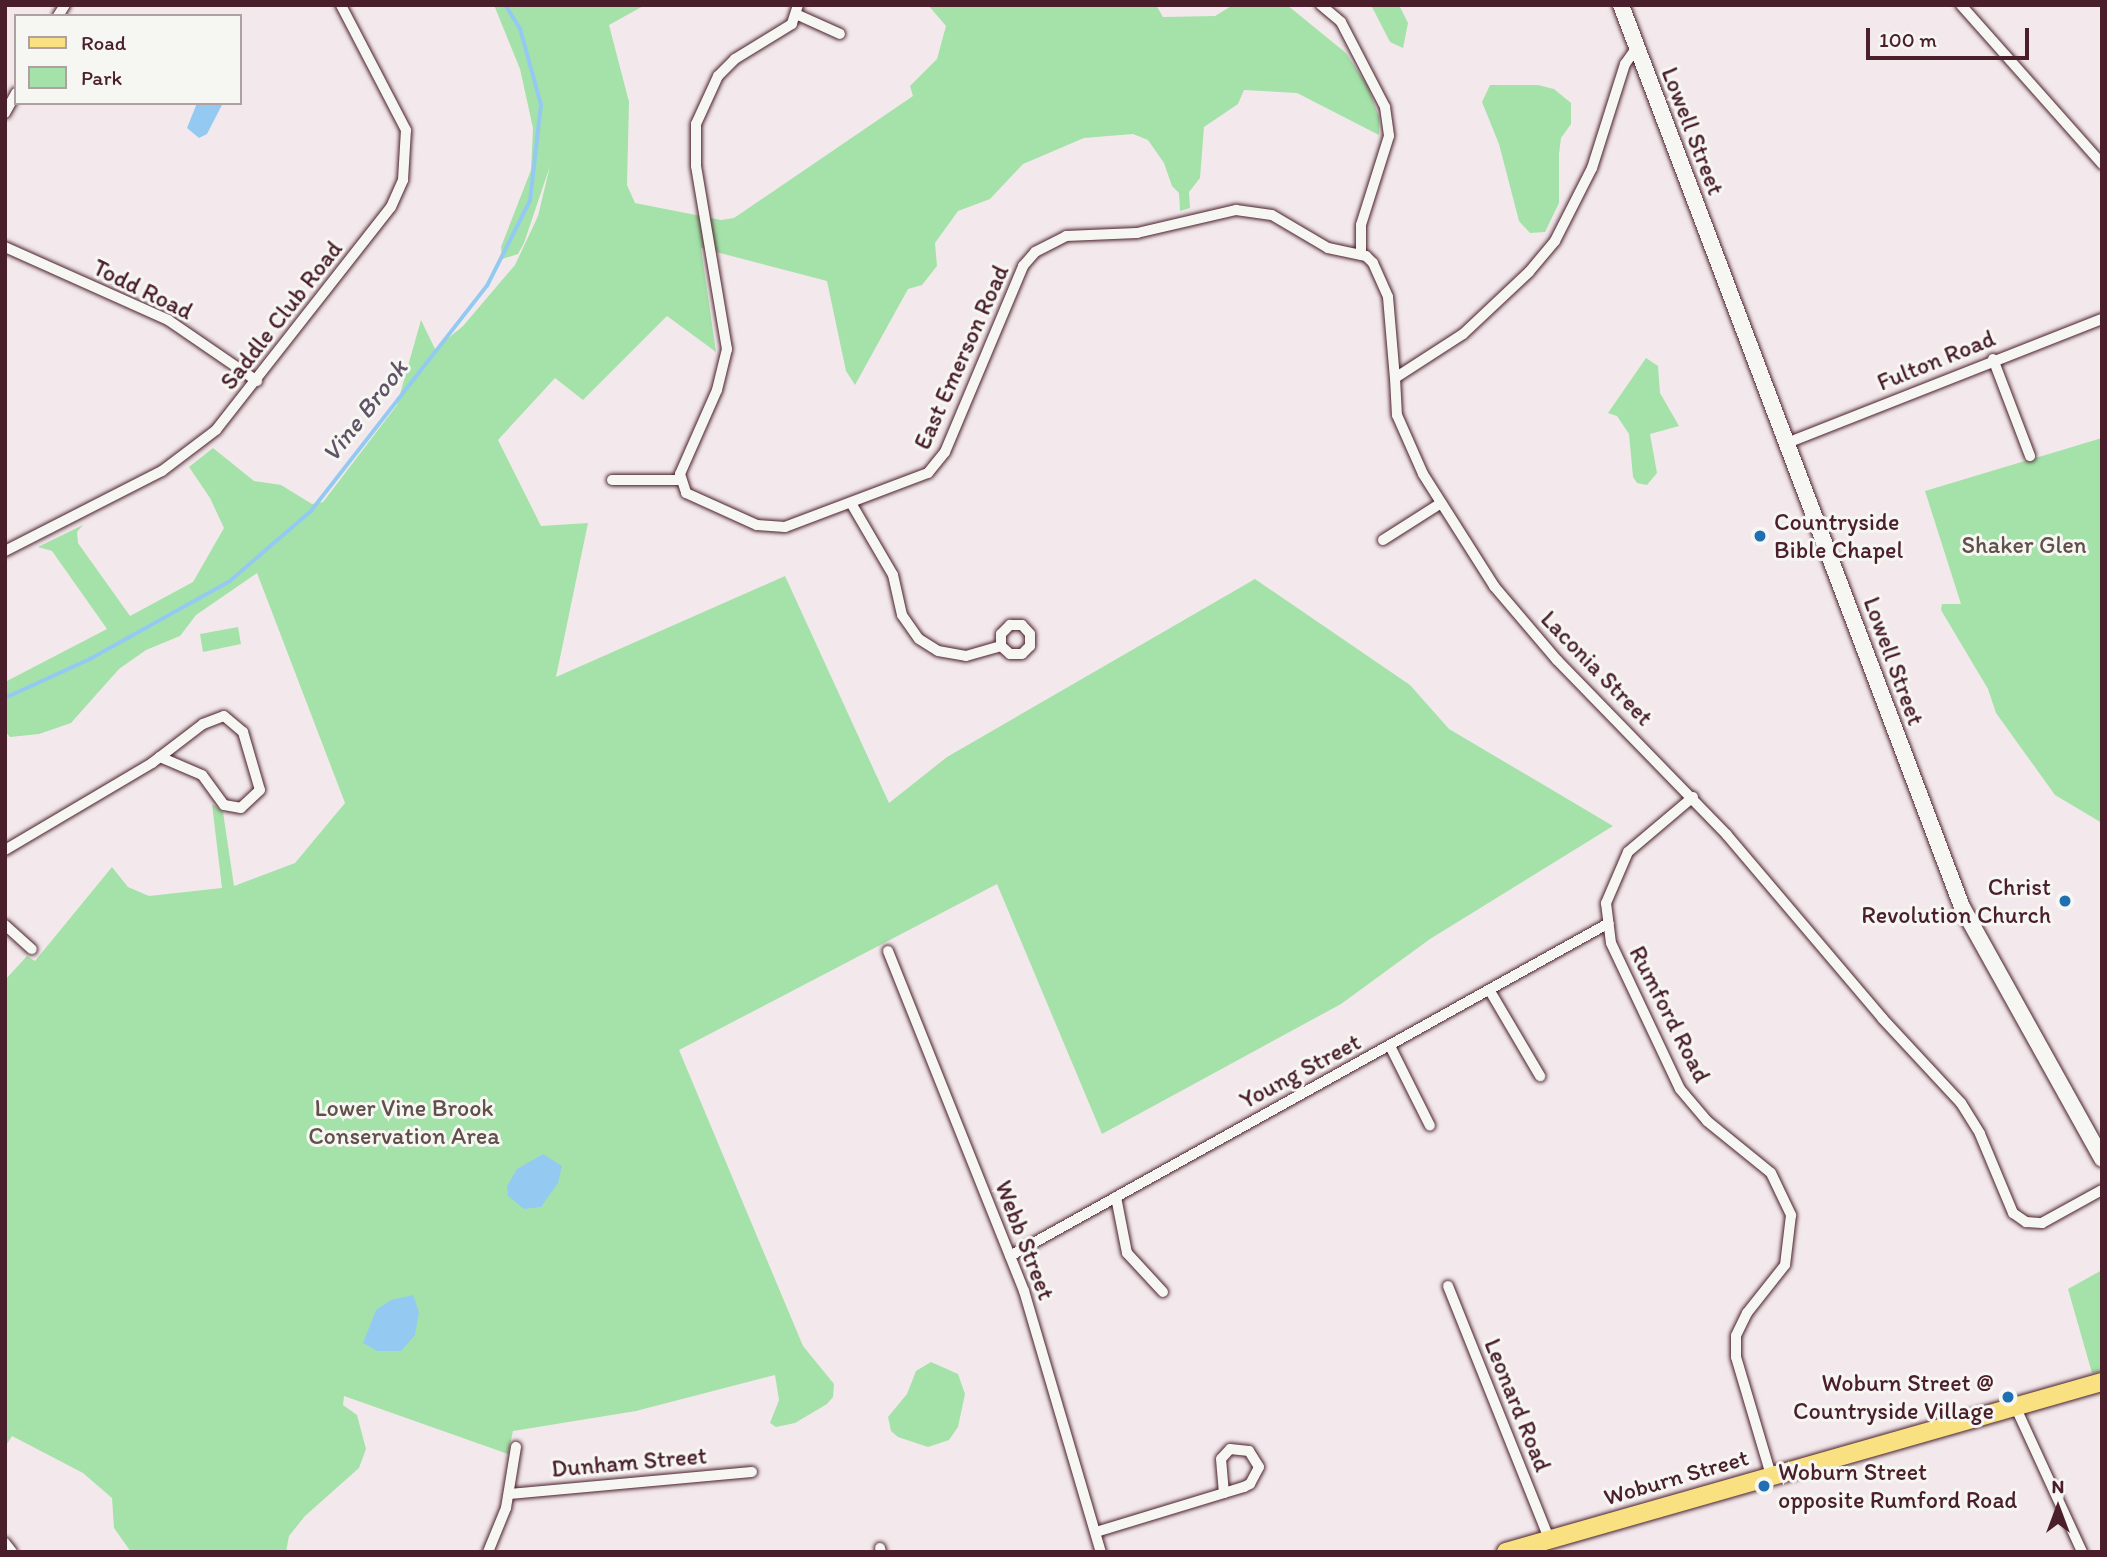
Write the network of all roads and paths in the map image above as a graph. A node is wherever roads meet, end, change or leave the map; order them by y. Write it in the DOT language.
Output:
graph roads {
  1 [pos="341,5"];
  2 [pos="1321,5"];
  3 [pos="1621,5"];
  4 [pos="1961,5"];
  5 [pos="798,10"];
  6 [pos="841,34"];
  7 [pos="1637,47"];
  8 [pos="14,97"];
  9 [pos="5,113"];
  10 [pos="2102,164"];
  11 [pos="5,247"];
  12 [pos="1361,255"];
  13 [pos="2102,319"];
  14 [pos="1993,359"];
  15 [pos="1395,377"];
  16 [pos="257,381"];
  17 [pos="1787,443"];
  18 [pos="2030,456"];
  19 [pos="612,480"];
  20 [pos="679,480"];
  21 [pos="851,503"];
  22 [pos="1440,503"];
  23 [pos="1383,540"];
  24 [pos="5,551"];
  25 [pos="1001,646"];
  26 [pos="160,757"];
  27 [pos="1693,797"];
  28 [pos="5,850"];
  29 [pos="1609,923"];
  30 [pos="5,925"];
  31 [pos="32,949"];
  32 [pos="888,951"];
  33 [pos="1490,991"];
  34 [pos="1390,1046"];
  35 [pos="1540,1076"];
  36 [pos="1430,1126"];
  37 [pos="2102,1159"];
  38 [pos="2102,1190"];
  39 [pos="1116,1197"];
  40 [pos="1010,1256"];
  41 [pos="1448,1286"];
  42 [pos="1163,1292"];
  43 [pos="2102,1382"];
  44 [pos="2015,1406"];
  45 [pos="516,1447"];
  46 [pos="752,1472"];
  47 [pos="1771,1475"];
  48 [pos="1224,1493"];
  49 [pos="509,1494"];
  50 [pos="1096,1532"];
  51 [pos="1549,1539"];
  52 [pos="5,1543"];
  53 [pos="12,1552"];
  54 [pos="488,1552"];
  55 [pos="1101,1552"];
  56 [pos="1506,1552"];
  57 [pos="2082,1552"];
  1 -- 16 [label="street, Saddle Club Road"];
  2 -- 12 [label="street"];
  3 -- 7 [label="main road, Lowell Street"];
  4 -- 10 [label="street"];
  5 -- 6 [label="street"];
  5 -- 20 [label="street"];
  7 -- 15 [label="street"];
  7 -- 17 [label="main road, Lowell Street"];
  8 -- 9 [label="street"];
  11 -- 16 [label="street, Todd Road"];
  12 -- 15 [label="street"];
  12 -- 21 [label="street, East Emerson Road"];
  13 -- 14 [label="street, Fulton Road"];
  14 -- 17 [label="street, Fulton Road"];
  14 -- 18 [label="street"];
  15 -- 22 [label="street, Laconia Street"];
  16 -- 24 [label="street, Saddle Club Road"];
  17 -- 37 [label="main road, Lowell Street"];
  19 -- 20 [label="street"];
  20 -- 21 [label="street, East Emerson Road"];
  21 -- 25 [label="street"];
  22 -- 23 [label="street"];
  22 -- 27 [label="street, Laconia Street"];
  26 -- 26 [label="street"];
  26 -- 28 [label="street"];
  27 -- 29 [label="street, Rumford Road"];
  27 -- 38 [label="street, Laconia Street"];
  29 -- 33 [label="street, Young Street"];
  29 -- 47 [label="street, Rumford Road"];
  30 -- 31 [label="street"];
  32 -- 40 [label="street, Webb Street"];
  33 -- 34 [label="street, Young Street"];
  33 -- 35 [label="street"];
  34 -- 36 [label="street"];
  34 -- 39 [label="street, Young Street"];
  39 -- 40 [label="street, Young Street"];
  39 -- 42 [label="street"];
  40 -- 50 [label="street, Webb Street"];
  41 -- 51 [label="street, Leonard Road"];
  43 -- 44 [label="main road, Woburn Street"];
  44 -- 47 [label="main road, Woburn Street"];
  44 -- 57 [label="street"];
  45 -- 49 [label="street"];
  46 -- 49 [label="street, Dunham Street"];
  47 -- 51 [label="main road, Woburn Street"];
  48 -- 48 [label="street"];
  48 -- 50 [label="street"];
  49 -- 54 [label="street"];
  50 -- 55 [label="street, Webb Street"];
  51 -- 56 [label="main road, Woburn Street"];
  52 -- 53 [label="street"];
}
